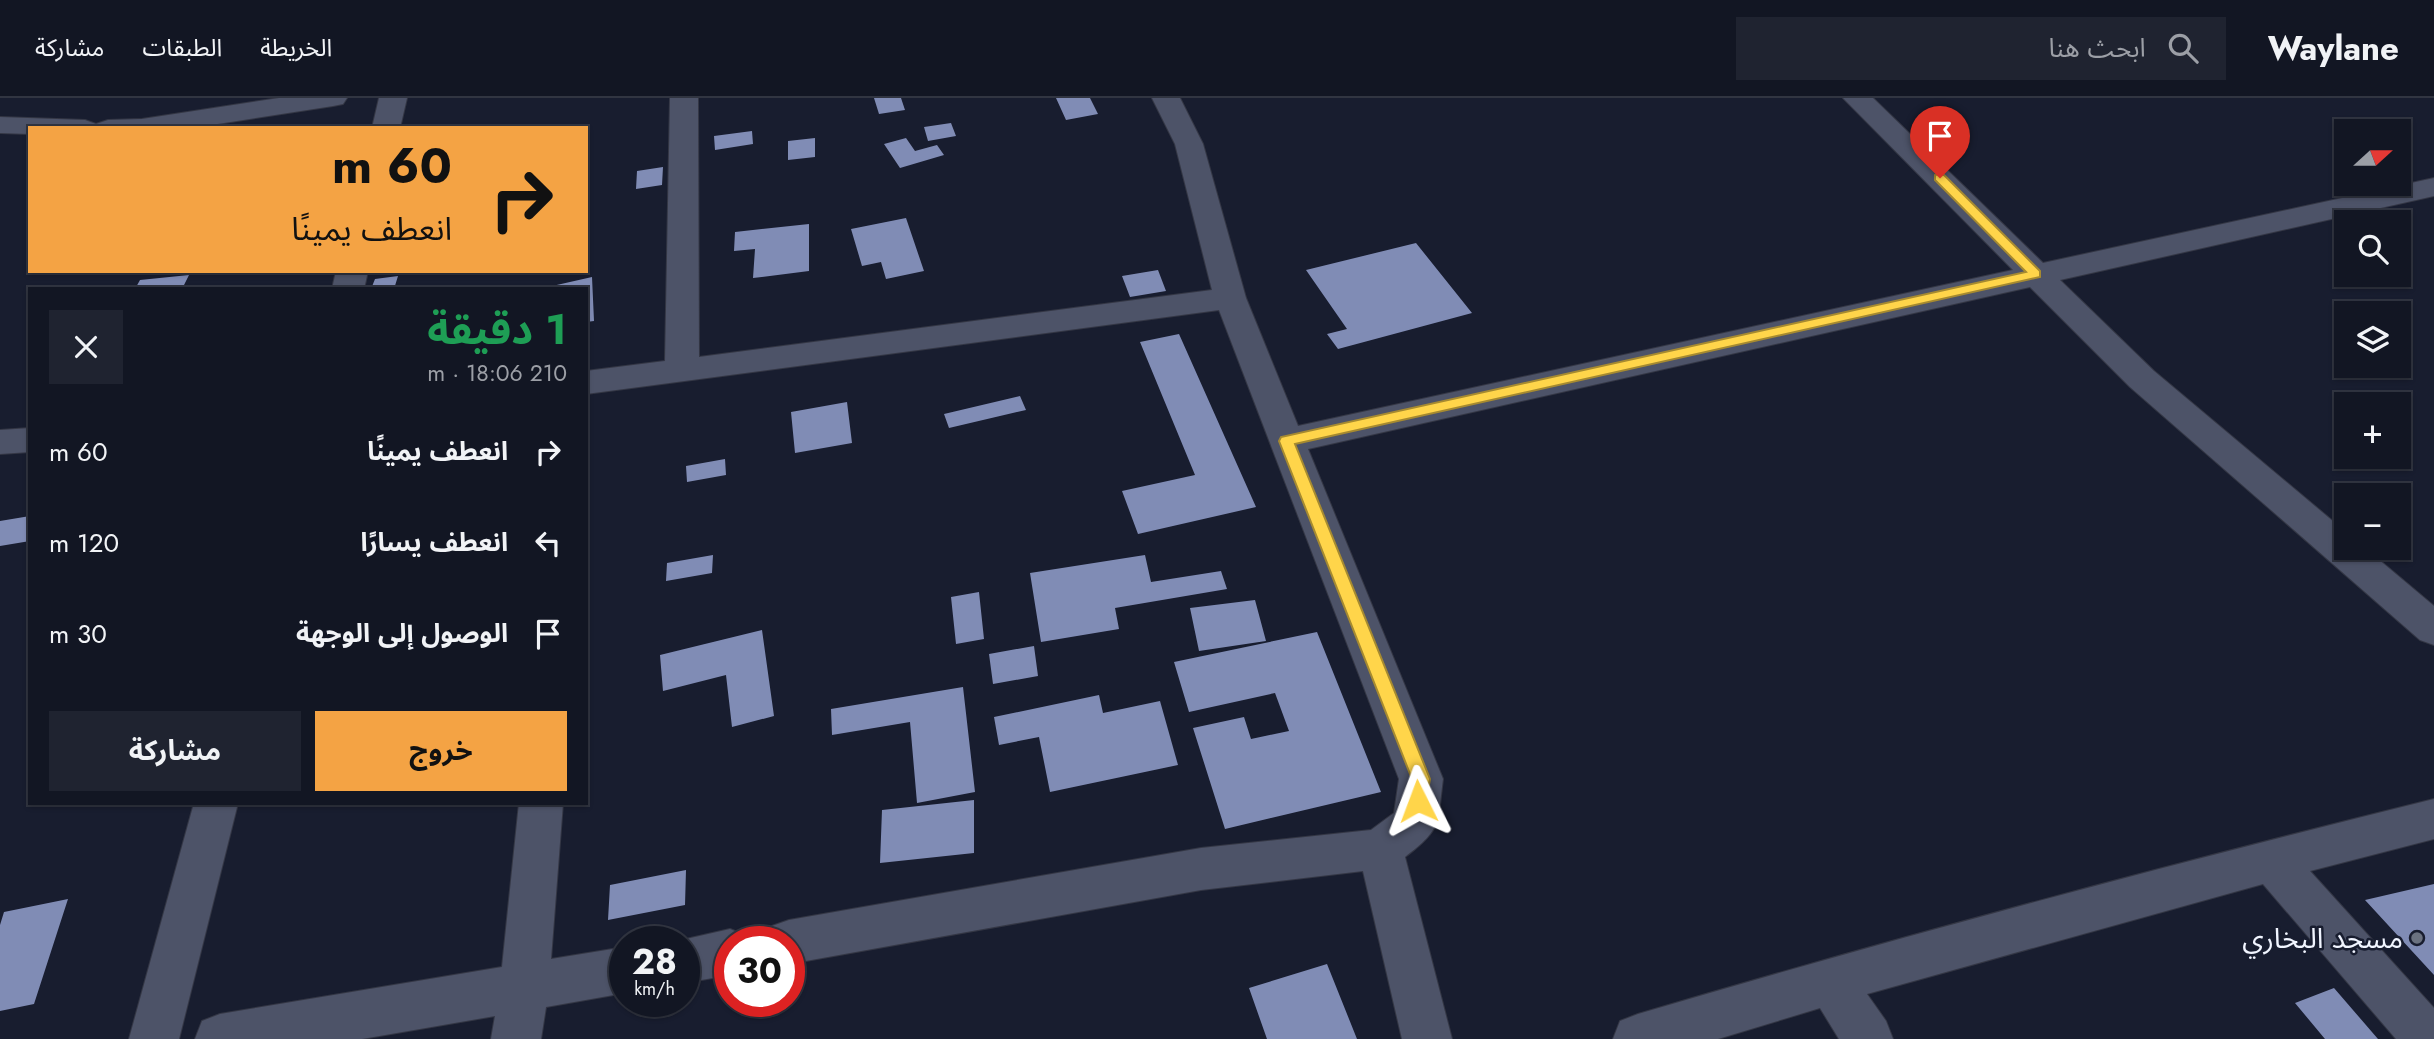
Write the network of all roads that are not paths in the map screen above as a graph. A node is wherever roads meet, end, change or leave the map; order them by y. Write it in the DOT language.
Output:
graph roads {
  1 [pos="34,98"];
  2 [pos="333,98"];
  3 [pos="393,98"];
  4 [pos="684,98"];
  5 [pos="1166,98"];
  6 [pos="1857,98"];
  7 [pos="8,125"];
  8 [pos="34,126"];
  9 [pos="149,126"];
  10 [pos="386,126"];
  11 [pos="0,151"];
  12 [pos="2434,187"];
  13 [pos="2036,274"];
  14 [pos="1230,298"];
  15 [pos="682,369"];
  16 [pos="588,383"];
  17 [pos="28,440"];
  18 [pos="1287,441"];
  19 [pos="0,442"];
  20 [pos="2434,629"];
  21 [pos="215,805"];
  22 [pos="541,805"];
  23 [pos="2434,819"];
  24 [pos="1380,849"];
  25 [pos="2271,860"];
  26 [pos="805,939"];
  27 [pos="609,973"];
  28 [pos="1830,980"];
  29 [pos="524,988"];
  30 [pos="154,1039"];
  31 [pos="220,1039"];
  32 [pos="516,1039"];
  33 [pos="1427,1039"];
  34 [pos="1638,1039"];
  35 [pos="1868,1039"];
  36 [pos="2429,1039"];
  1 -- 7 [label="street"];
  2 -- 9 [label="street"];
  3 -- 10 [label="street"];
  4 -- 15 [label="street"];
  5 -- 14 [label="street"];
  6 -- 13 [label="street"];
  7 -- 8 [label="street"];
  7 -- 11 [label="street"];
  12 -- 13 [label="street"];
  13 -- 18 [label="street"];
  13 -- 20 [label="street"];
  14 -- 15 [label="street"];
  14 -- 18 [label="street"];
  15 -- 16 [label="street"];
  17 -- 19 [label="street"];
  18 -- 24 [label="street"];
  21 -- 30 [label="street"];
  22 -- 29 [label="street"];
  23 -- 25 [label="street"];
  24 -- 26 [label="street"];
  24 -- 33 [label="street"];
  25 -- 28 [label="street"];
  25 -- 36 [label="street"];
  27 -- 29 [label="street"];
  28 -- 34 [label="street"];
  28 -- 35 [label="street"];
  29 -- 31 [label="street"];
  29 -- 32 [label="street"];
}
